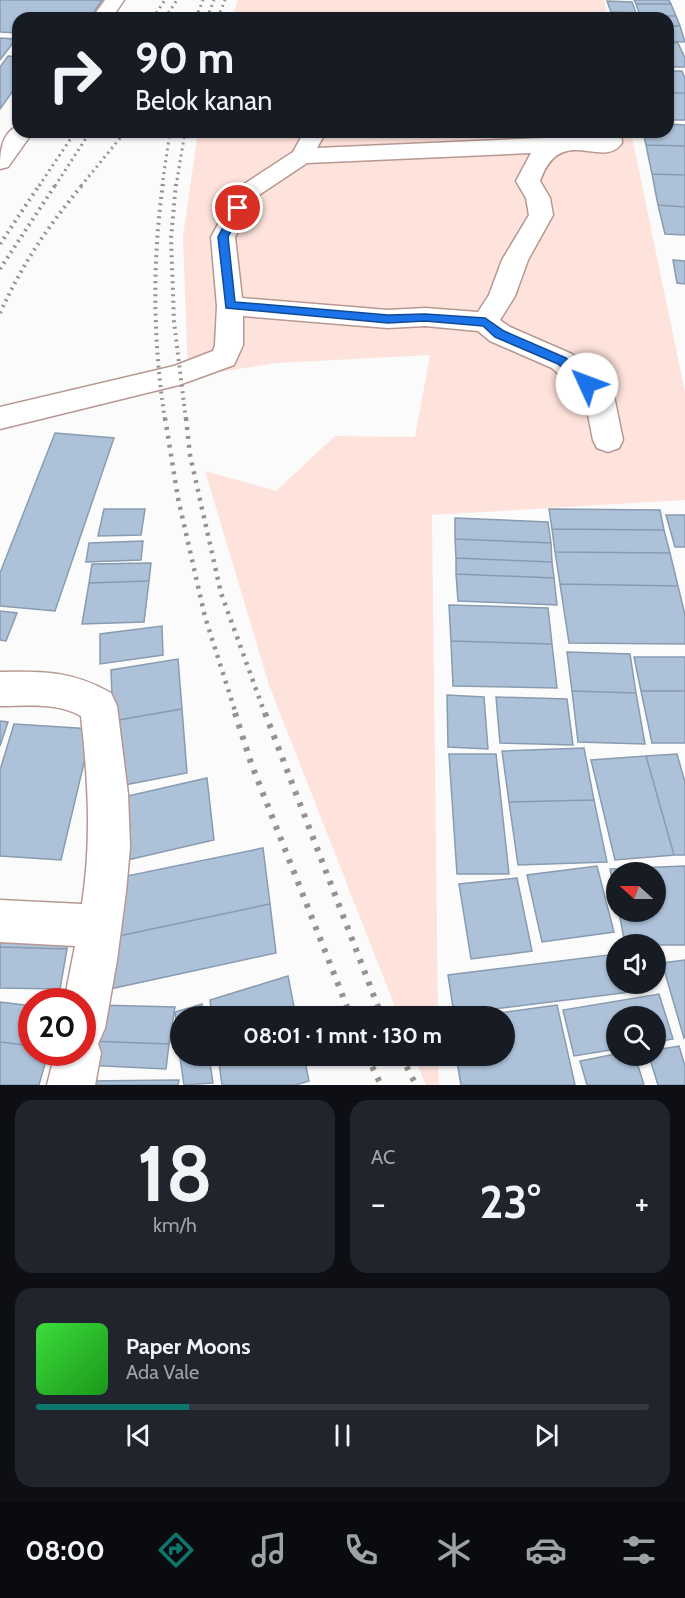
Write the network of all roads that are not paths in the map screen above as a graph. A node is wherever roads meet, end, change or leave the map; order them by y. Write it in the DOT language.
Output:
graph roads {
  1 [pos="18,138"];
  2 [pos="312,138"];
  3 [pos="611,138"];
  4 [pos="553,145"];
  5 [pos="302,156"];
  6 [pos="0,162"];
  7 [pos="230,306"];
  8 [pos="485,322"];
  9 [pos="0,418"];
  10 [pos="608,440"];
  11 [pos="0,689"];
  12 [pos="0,921"];
  13 [pos="100,926"];
  14 [pos="89,988"];
  15 [pos="75,1066"];
  16 [pos="71,1085"];
  1 -- 6 [label="street"];
  2 -- 5 [label="street"];
  3 -- 4 [label="street"];
  4 -- 5 [label="street"];
  4 -- 8 [label="street"];
  5 -- 7 [label="street"];
  7 -- 8 [label="street"];
  7 -- 9 [label="street"];
  8 -- 10 [label="street"];
  11 -- 13 [label="street"];
  12 -- 13 [label="street"];
  13 -- 14 [label="street"];
  15 -- 16 [label="street"];
}
